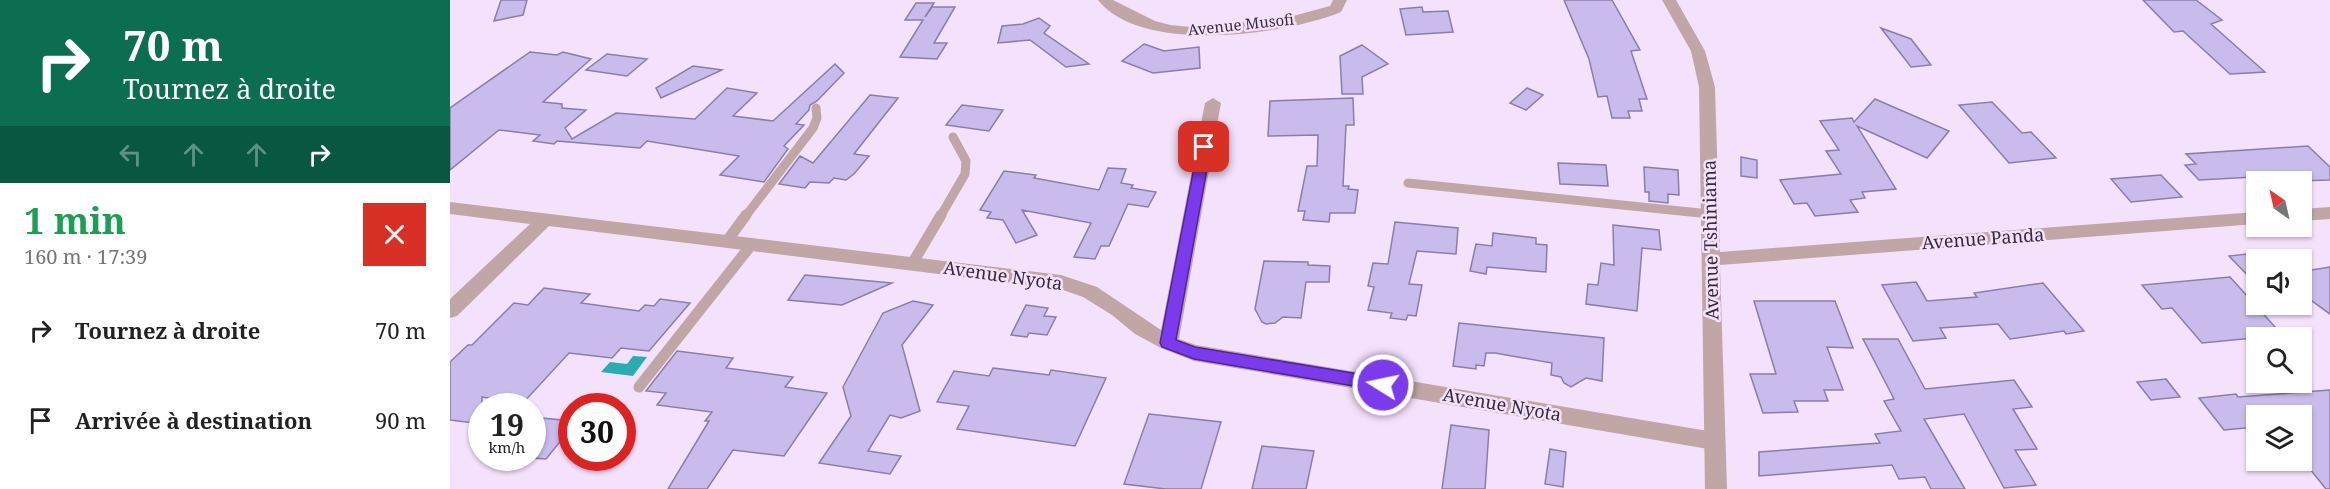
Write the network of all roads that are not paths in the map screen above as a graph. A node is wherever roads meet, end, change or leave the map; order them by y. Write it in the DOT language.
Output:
graph roads {
  1 [pos="1105,0"];
  2 [pos="1340,0"];
  3 [pos="1669,0"];
  4 [pos="1213,103"];
  5 [pos="816,108"];
  6 [pos="953,136"];
  7 [pos="1408,183"];
  8 [pos="450,208"];
  9 [pos="2330,213"];
  10 [pos="1710,214"];
  11 [pos="2312,214"];
  12 [pos="546,219"];
  13 [pos="2246,220"];
  14 [pos="727,241"];
  15 [pos="753,244"];
  16 [pos="1710,259"];
  17 [pos="912,264"];
  18 [pos="450,311"];
  19 [pos="1168,343"];
  20 [pos="639,387"];
  21 [pos="1714,441"];
  22 [pos="1716,489"];
  1 -- 2 [label="street, Avenue Musofi"];
  3 -- 10 [label="street, Avenue Tshiniama"];
  4 -- 19 [label="street"];
  5 -- 14 [label="lane"];
  6 -- 17 [label="lane"];
  7 -- 10 [label="lane"];
  8 -- 12 [label="street, Avenue Nyota"];
  9 -- 11 [label="street"];
  10 -- 16 [label="street, Avenue Tshiniama"];
  12 -- 14 [label="street, Avenue Nyota"];
  12 -- 18 [label="street"];
  13 -- 16 [label="street, Avenue Panda"];
  14 -- 15 [label="street, Avenue Nyota"];
  15 -- 17 [label="street, Avenue Nyota"];
  15 -- 20 [label="lane"];
  16 -- 21 [label="street, Avenue Tshiniama"];
  17 -- 19 [label="street, Avenue Nyota"];
  19 -- 21 [label="street, Avenue Nyota"];
  21 -- 22 [label="street, Avenue Tshiniama"];
}
